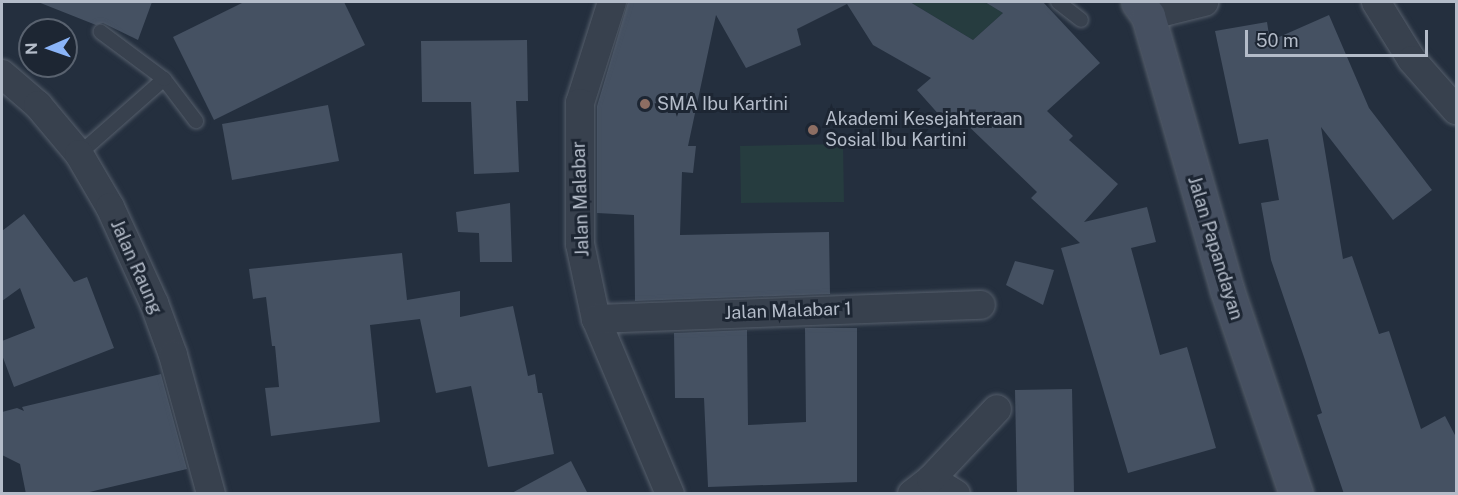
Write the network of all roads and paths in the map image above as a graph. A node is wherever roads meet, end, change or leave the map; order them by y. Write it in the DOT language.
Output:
graph roads {
  1 [pos="612,2"];
  2 [pos="1058,2"];
  3 [pos="1204,2"];
  4 [pos="1376,2"];
  5 [pos="1143,9"];
  6 [pos="1081,20"];
  7 [pos="101,32"];
  8 [pos="2,74"];
  9 [pos="164,79"];
  10 [pos="1456,110"];
  11 [pos="196,121"];
  12 [pos="79,154"];
  13 [pos="981,304"];
  14 [pos="596,319"];
  15 [pos="997,408"];
  16 [pos="921,486"];
  17 [pos="211,494"];
  18 [pos="670,494"];
  19 [pos="956,494"];
  20 [pos="1296,494"];
  1 -- 14 [label="street, Jalan Malabar"];
  2 -- 6 [label="lane"];
  3 -- 5 [label="street"];
  4 -- 10 [label="street"];
  5 -- 20 [label="main road, Jalan Papandayan"];
  7 -- 9 [label="lane"];
  8 -- 12 [label="street, Jalan Raung"];
  9 -- 11 [label="lane"];
  9 -- 12 [label="lane"];
  12 -- 17 [label="street, Jalan Raung"];
  13 -- 14 [label="street, Jalan Malabar 1"];
  14 -- 18 [label="street, Jalan Malabar"];
  15 -- 16 [label="street"];
  16 -- 19 [label="street"];
}
